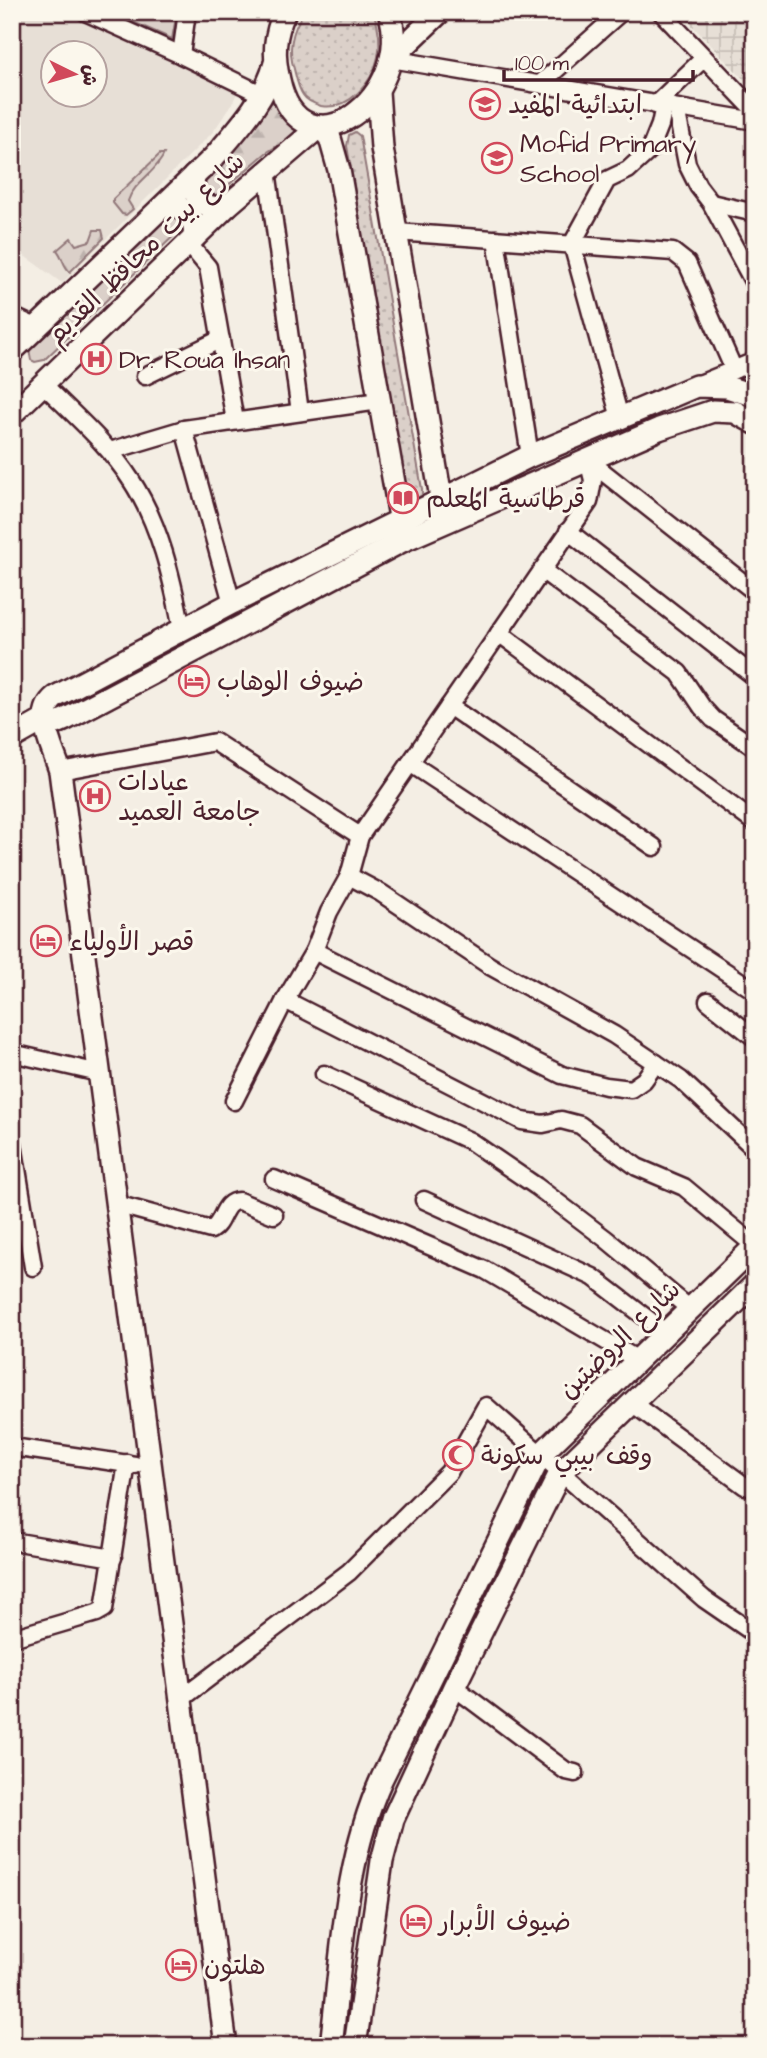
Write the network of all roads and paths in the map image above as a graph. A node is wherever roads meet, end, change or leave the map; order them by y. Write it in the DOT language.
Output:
graph roads {
  1 [pos="85,12"];
  2 [pos="187,12"];
  3 [pos="389,12"];
  4 [pos="440,12"];
  5 [pos="621,12"];
  6 [pos="661,12"];
  7 [pos="284,13"];
  8 [pos="181,55"];
  9 [pos="704,58"];
  10 [pos="391,59"];
  11 [pos="275,63"];
  12 [pos="540,84"];
  13 [pos="378,91"];
  14 [pos="261,94"];
  15 [pos="666,106"];
  16 [pos="755,111"];
  17 [pos="755,121"];
  18 [pos="320,126"];
  19 [pos="285,155"];
  20 [pos="267,170"];
  21 [pos="339,170"];
  22 [pos="194,176"];
  23 [pos="712,203"];
  24 [pos="163,206"];
  25 [pos="227,206"];
  26 [pos="755,213"];
  27 [pos="396,232"];
  28 [pos="496,239"];
  29 [pos="191,240"];
  30 [pos="572,244"];
  31 [pos="755,285"];
  32 [pos="12,316"];
  33 [pos="36,327"];
  34 [pos="221,339"];
  35 [pos="12,351"];
  36 [pos="755,361"];
  37 [pos="734,370"];
  38 [pos="145,376"];
  39 [pos="43,384"];
  40 [pos="702,385"];
  41 [pos="379,401"];
  42 [pos="753,403"];
  43 [pos="720,411"];
  44 [pos="300,412"];
  45 [pos="12,414"];
  46 [pos="620,418"];
  47 [pos="235,421"];
  48 [pos="184,429"];
  49 [pos="110,452"];
  50 [pos="530,456"];
  51 [pos="588,460"];
  52 [pos="441,499"];
  53 [pos="399,519"];
  54 [pos="446,522"];
  55 [pos="568,531"];
  56 [pos="404,540"];
  57 [pos="542,570"];
  58 [pos="755,592"];
  59 [pos="232,603"];
  60 [pos="182,629"];
  61 [pos="499,633"];
  62 [pos="755,677"];
  63 [pos="449,706"];
  64 [pos="44,720"];
  65 [pos="12,738"];
  66 [pos="755,748"];
  67 [pos="410,763"];
  68 [pos="60,771"];
  69 [pos="755,823"];
  70 [pos="360,836"];
  71 [pos="654,848"];
  72 [pos="349,876"];
  73 [pos="314,951"];
  74 [pos="755,991"];
  75 [pos="285,1000"];
  76 [pos="708,1001"];
  77 [pos="755,1038"];
  78 [pos="12,1053"];
  79 [pos="656,1063"];
  80 [pos="99,1073"];
  81 [pos="324,1074"];
  82 [pos="234,1101"];
  83 [pos="12,1138"];
  84 [pos="755,1149"];
  85 [pos="274,1179"];
  86 [pos="424,1200"];
  87 [pos="116,1204"];
  88 [pos="274,1215"];
  89 [pos="755,1246"];
  90 [pos="33,1267"];
  91 [pos="755,1285"];
  92 [pos="690,1309"];
  93 [pos="666,1333"];
  94 [pos="638,1360"];
  95 [pos="632,1403"];
  96 [pos="12,1447"];
  97 [pos="541,1454"];
  98 [pos="127,1463"];
  99 [pos="151,1467"];
  100 [pos="560,1473"];
  101 [pos="745,1486"];
  102 [pos="12,1541"];
  103 [pos="113,1558"];
  104 [pos="753,1630"];
  105 [pos="12,1638"];
  106 [pos="454,1687"];
  107 [pos="181,1699"];
  108 [pos="575,1773"];
  109 [pos="226,2046"];
  110 [pos="331,2046"];
  111 [pos="355,2046"];
  1 -- 8 [label="street"];
  2 -- 8 [label="street"];
  3 -- 10 [label="main road"];
  4 -- 10 [label="main road"];
  5 -- 12 [label="street"];
  6 -- 9 [label="street"];
  7 -- 11 [label="main road"];
  8 -- 14 [label="street"];
  9 -- 15 [label="street"];
  9 -- 16 [label="street"];
  10 -- 12 [label="street"];
  10 -- 13 [label="main road"];
  11 -- 14 [label="main road, شارع بيت محافظ القديم"];
  11 -- 18 [label="main road"];
  12 -- 15 [label="street"];
  13 -- 18 [label="main road"];
  13 -- 27 [label="main road"];
  14 -- 22 [label="main road, شارع بيت محافظ القديم"];
  15 -- 17 [label="street"];
  15 -- 23 [label="street"];
  15 -- 30 [label="street"];
  18 -- 19 [label="main road, شارع بيت محافظ القديم"];
  18 -- 21 [label="main road"];
  19 -- 20 [label="main road, شارع بيت محافظ القديم"];
  19 -- 21 [label="main road"];
  20 -- 25 [label="main road, شارع بيت محافظ القديم"];
  20 -- 44 [label="street"];
  21 -- 41 [label="main road"];
  22 -- 24 [label="main road, شارع بيت محافظ القديم"];
  22 -- 25 [label="main road"];
  23 -- 26 [label="street"];
  23 -- 31 [label="street"];
  24 -- 29 [label="main road"];
  24 -- 33 [label="main road, شارع بيت محافظ القديم"];
  25 -- 29 [label="main road, شارع بيت محافظ القديم"];
  27 -- 28 [label="street"];
  27 -- 52 [label="main road"];
  28 -- 30 [label="street"];
  28 -- 50 [label="street"];
  29 -- 34 [label="street"];
  29 -- 39 [label="main road, شارع بيت محافظ القديم"];
  30 -- 37 [label="street"];
  30 -- 46 [label="street"];
  32 -- 33 [label="street"];
  33 -- 35 [label="main road, شارع بيت محافظ القديم"];
  34 -- 38 [label="street"];
  34 -- 47 [label="street"];
  36 -- 37 [label="street"];
  37 -- 40 [label="street"];
  39 -- 45 [label="main road, شارع بيت محافظ القديم"];
  39 -- 49 [label="street"];
  40 -- 42 [label="main road"];
  40 -- 43 [label="main road"];
  40 -- 46 [label="main road"];
  41 -- 44 [label="street"];
  41 -- 53 [label="main road"];
  42 -- 43 [label="main road"];
  43 -- 51 [label="main road"];
  44 -- 47 [label="street"];
  46 -- 50 [label="main road"];
  47 -- 48 [label="street"];
  48 -- 49 [label="street"];
  48 -- 59 [label="street"];
  49 -- 60 [label="street"];
  50 -- 52 [label="main road"];
  51 -- 54 [label="main road"];
  51 -- 55 [label="street"];
  51 -- 58 [label="street"];
  52 -- 53 [label="main road"];
  52 -- 54 [label="main road"];
  53 -- 56 [label="main road"];
  53 -- 59 [label="main road"];
  54 -- 56 [label="main road"];
  55 -- 57 [label="street"];
  55 -- 62 [label="street"];
  56 -- 64 [label="main road"];
  57 -- 61 [label="street"];
  57 -- 66 [label="street"];
  59 -- 60 [label="main road"];
  60 -- 64 [label="main road"];
  61 -- 63 [label="street"];
  61 -- 69 [label="street"];
  63 -- 67 [label="street"];
  63 -- 71 [label="street"];
  64 -- 65 [label="main road"];
  64 -- 68 [label="main road"];
  67 -- 70 [label="street"];
  67 -- 74 [label="street"];
  68 -- 70 [label="street"];
  68 -- 80 [label="main road"];
  70 -- 72 [label="street"];
  72 -- 73 [label="street"];
  72 -- 79 [label="street"];
  73 -- 75 [label="street"];
  73 -- 79 [label="street"];
  75 -- 82 [label="street"];
  75 -- 89 [label="street"];
  76 -- 77 [label="street"];
  78 -- 80 [label="street"];
  79 -- 84 [label="street"];
  80 -- 87 [label="main road"];
  81 -- 92 [label="street"];
  83 -- 90 [label="street"];
  85 -- 94 [label="street"];
  86 -- 93 [label="street"];
  87 -- 88 [label="street"];
  87 -- 99 [label="main road"];
  89 -- 92 [label="main road, شارع الروضتين"];
  91 -- 95 [label="main road, شارع الروضتين"];
  92 -- 93 [label="main road, شارع الروضتين"];
  93 -- 94 [label="main road, شارع الروضتين"];
  94 -- 97 [label="main road, شارع الروضتين"];
  95 -- 100 [label="main road, شارع الروضتين"];
  95 -- 101 [label="street"];
  96 -- 98 [label="street"];
  97 -- 100 [label="street"];
  97 -- 107 [label="street"];
  97 -- 110 [label="main road, شارع الروضتين"];
  98 -- 99 [label="street"];
  98 -- 103 [label="street"];
  99 -- 107 [label="main road"];
  100 -- 104 [label="street"];
  100 -- 106 [label="main road, شارع الروضتين"];
  102 -- 103 [label="street"];
  103 -- 105 [label="street"];
  106 -- 108 [label="street"];
  106 -- 111 [label="main road, شارع الروضتين"];
  107 -- 109 [label="main road"];
}
